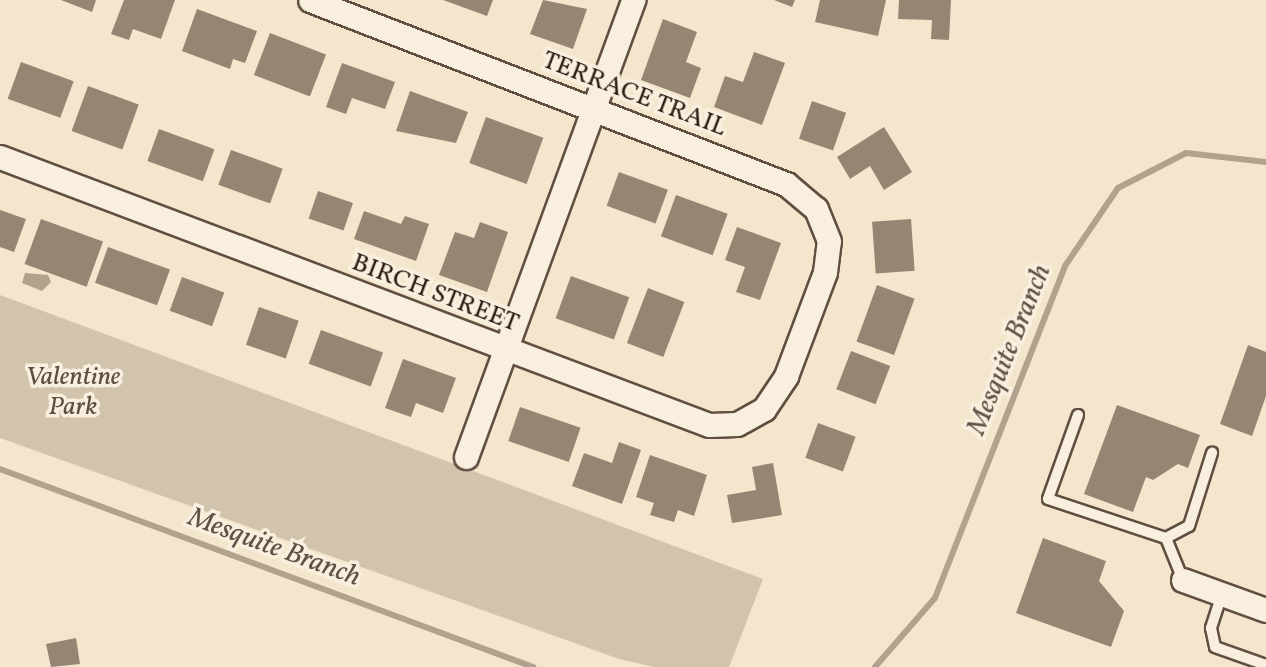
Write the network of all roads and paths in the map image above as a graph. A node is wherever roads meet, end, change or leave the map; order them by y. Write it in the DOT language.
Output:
graph roads {
  1 [pos="310,0"];
  2 [pos="633,0"];
  3 [pos="593,108"];
  4 [pos="0,157"];
  5 [pos="806,326"];
  6 [pos="505,351"];
  7 [pos="1078,415"];
  8 [pos="1212,453"];
  9 [pos="466,457"];
  10 [pos="1166,538"];
  11 [pos="1183,580"];
  12 [pos="1222,594"];
  13 [pos="1266,610"];
  14 [pos="1266,665"];
  1 -- 3 [label="street, TERRACE TRAIL"];
  2 -- 3 [label="street"];
  3 -- 5 [label="street, TERRACE TRAIL"];
  3 -- 6 [label="street"];
  4 -- 6 [label="street, BIRCH STREET"];
  5 -- 6 [label="street, BIRCH STREET"];
  6 -- 9 [label="street"];
  7 -- 10 [label="lane"];
  8 -- 10 [label="lane"];
  10 -- 11 [label="lane"];
  11 -- 12 [label="street"];
  12 -- 13 [label="street"];
  12 -- 14 [label="lane"];
}
